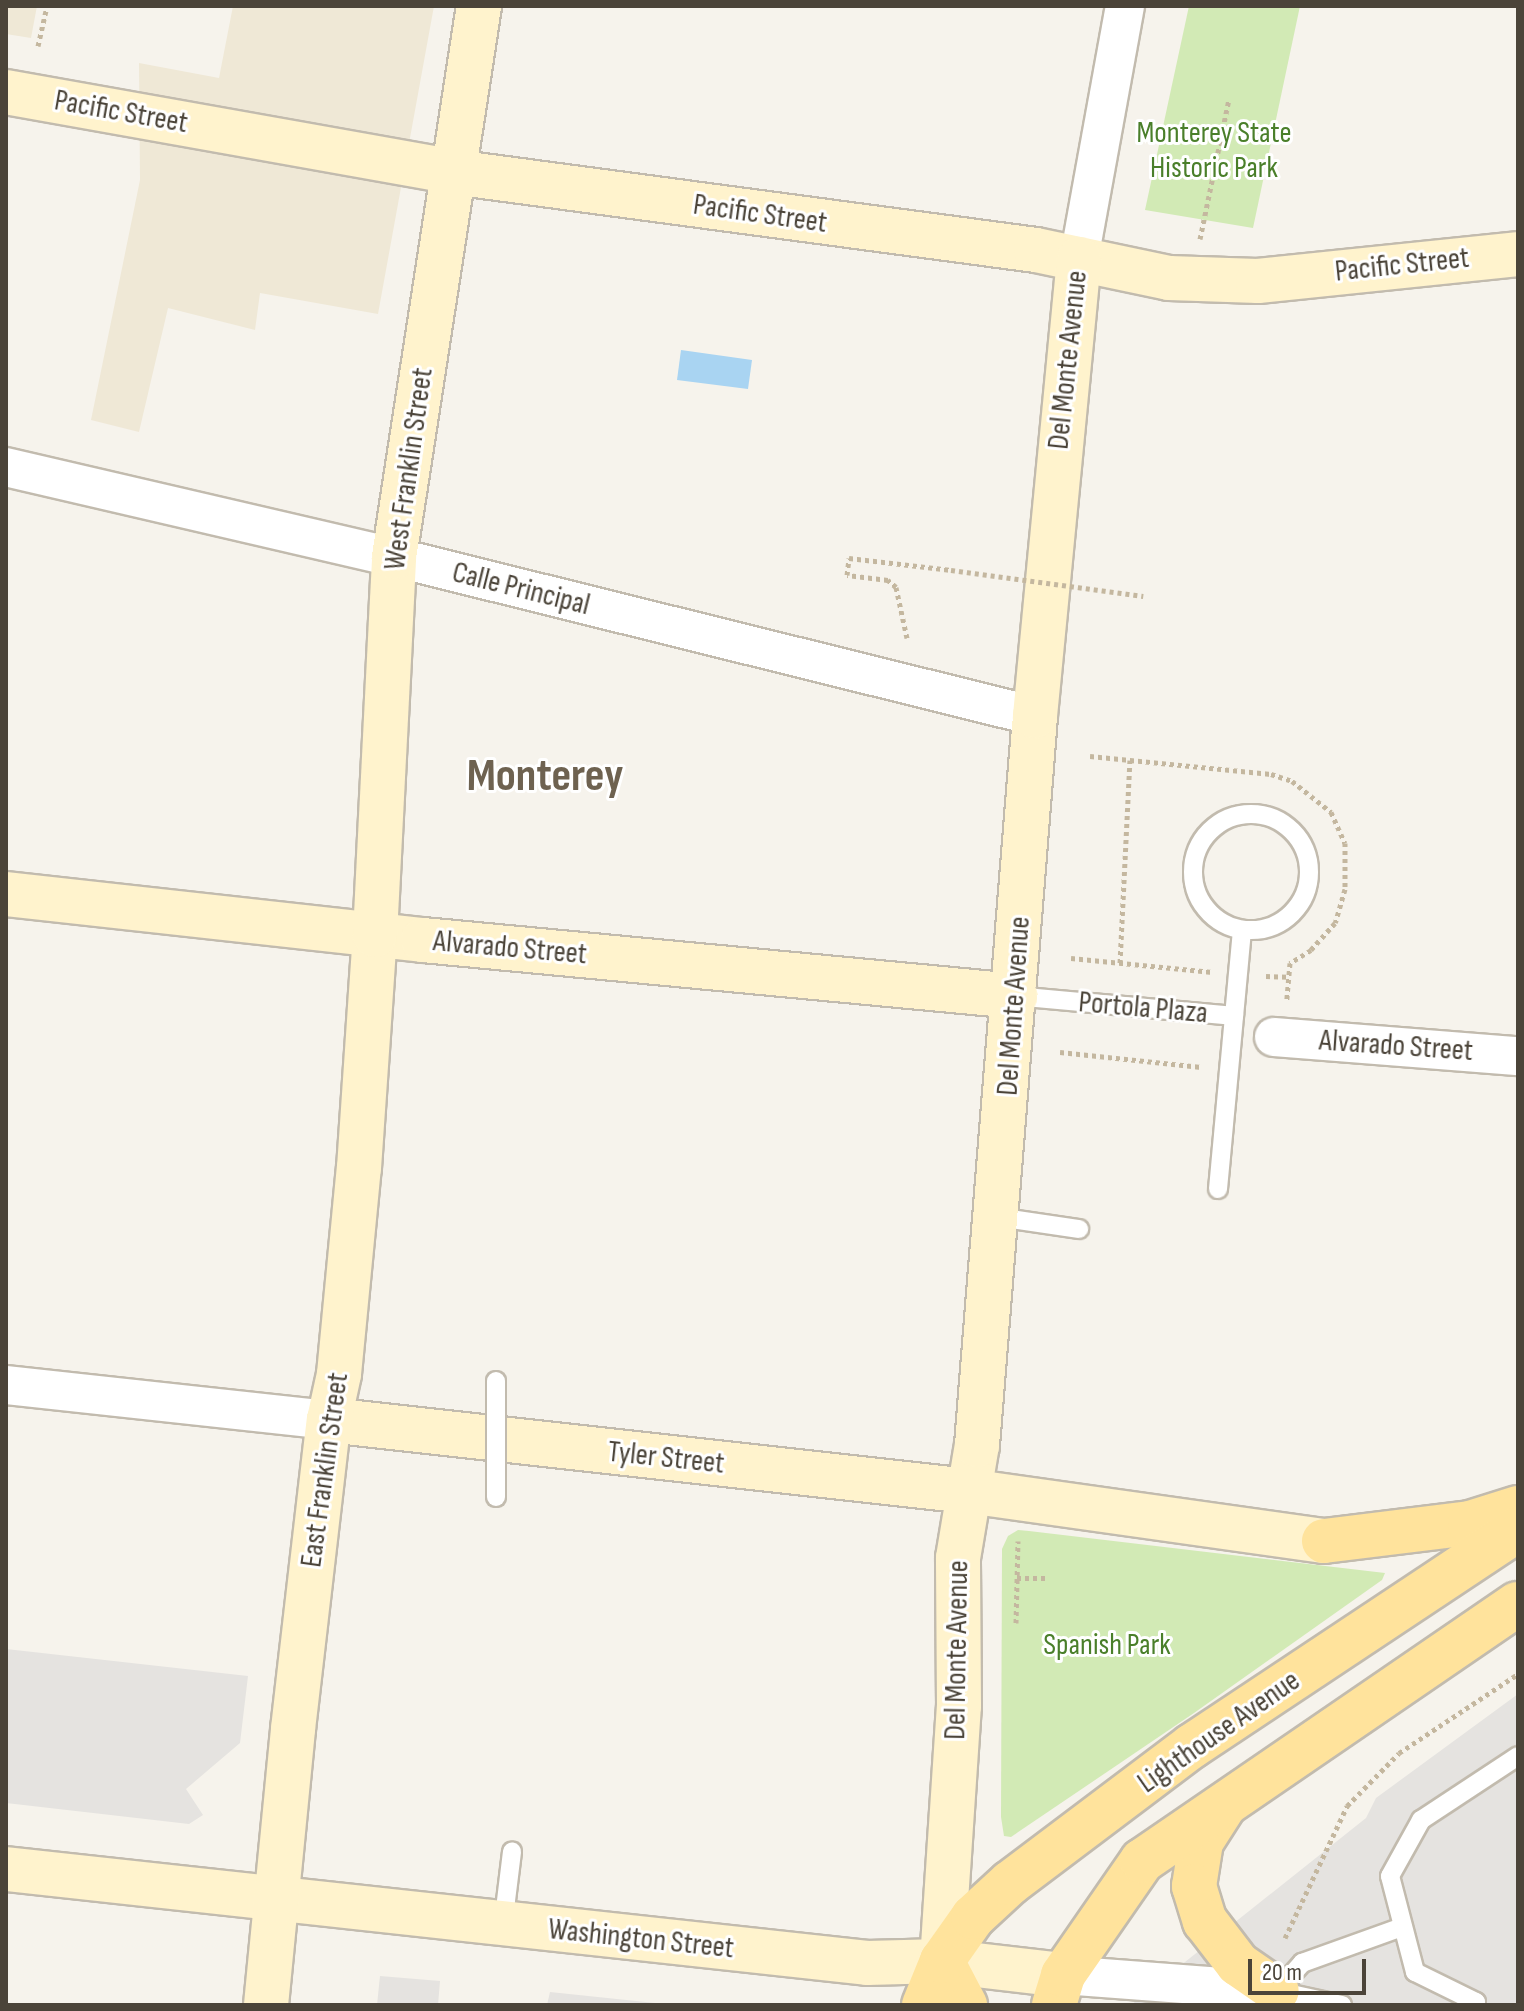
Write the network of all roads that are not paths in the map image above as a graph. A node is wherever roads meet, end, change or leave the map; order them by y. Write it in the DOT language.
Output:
graph roads {
  1 [pos="479,6"];
  2 [pos="1125,6"];
  3 [pos="6,92"];
  4 [pos="453,172"];
  5 [pos="1518,254"];
  6 [pos="1079,259"];
  7 [pos="6,467"];
  8 [pos="394,557"];
  9 [pos="1035,716"];
  10 [pos="6,894"];
  11 [pos="1242,930"];
  12 [pos="375,935"];
  13 [pos="1015,996"];
  14 [pos="1234,1016"];
  15 [pos="1279,1037"];
  16 [pos="1518,1056"];
  17 [pos="1218,1189"];
  18 [pos="997,1217"];
  19 [pos="1079,1229"];
  20 [pos="496,1381"];
  21 [pos="6,1385"];
  22 [pos="329,1420"];
  23 [pos="968,1491"];
  24 [pos="496,1497"];
  25 [pos="1518,1508"];
  26 [pos="1518,1529"];
  27 [pos="1518,1604"];
  28 [pos="1518,1756"];
  29 [pos="1225,1804"];
  30 [pos="512,1852"];
  31 [pos="6,1869"];
  32 [pos="277,1901"];
  33 [pos="503,1925"];
  34 [pos="1402,1927"];
  35 [pos="942,1961"];
  36 [pos="1059,1990"];
  37 [pos="1277,1991"];
  38 [pos="266,2005"];
  39 [pos="924,2005"];
  40 [pos="965,2005"];
  41 [pos="1342,2005"];
  42 [pos="1475,2005"];
  1 -- 4 [label="main road, West Franklin Street"];
  2 -- 6 [label="street, Del Monte Avenue"];
  3 -- 4 [label="main road, Pacific Street"];
  4 -- 6 [label="main road, Pacific Street"];
  4 -- 8 [label="main road, West Franklin Street"];
  5 -- 6 [label="main road, Pacific Street"];
  6 -- 9 [label="main road, Del Monte Avenue"];
  7 -- 8 [label="street, Calle Principal"];
  8 -- 9 [label="street, Calle Principal"];
  8 -- 12 [label="main road, West Franklin Street"];
  9 -- 13 [label="main road, Del Monte Avenue"];
  10 -- 12 [label="main road, Alvarado Street"];
  11 -- 11 [label="lane"];
  11 -- 14 [label="lane, Portola Plaza"];
  12 -- 13 [label="main road, Alvarado Street"];
  12 -- 22 [label="main road, East Franklin Street"];
  13 -- 14 [label="lane, Portola Plaza"];
  13 -- 18 [label="main road, Del Monte Avenue"];
  14 -- 17 [label="lane"];
  15 -- 16 [label="street, Alvarado Street"];
  18 -- 19 [label="lane"];
  18 -- 23 [label="main road, Del Monte Avenue"];
  20 -- 24 [label="lane, bridge"];
  21 -- 22 [label="street, Tyler Street"];
  22 -- 23 [label="main road, Tyler Street"];
  22 -- 32 [label="main road, East Franklin Street"];
  23 -- 25 [label="main road, Tyler Street"];
  23 -- 35 [label="main road, Del Monte Avenue"];
  26 -- 35 [label="main road, Lighthouse Avenue"];
  27 -- 29 [label="main road, Lighthouse Avenue"];
  28 -- 34 [label="lane"];
  29 -- 36 [label="main road, Lighthouse Avenue"];
  29 -- 37 [label="main road"];
  30 -- 33 [label="lane"];
  31 -- 32 [label="main road, Washington Street"];
  32 -- 33 [label="main road, Washington Street"];
  32 -- 38 [label="main road, East Franklin Street"];
  33 -- 35 [label="main road, Washington Street"];
  34 -- 37 [label="lane"];
  34 -- 42 [label="lane"];
  35 -- 36 [label="main road, Washington Street"];
  35 -- 39 [label="main road, Del Monte Avenue"];
  35 -- 40 [label="main road"];
  36 -- 37 [label="street, Washington Street"];
  37 -- 41 [label="lane"];
}
